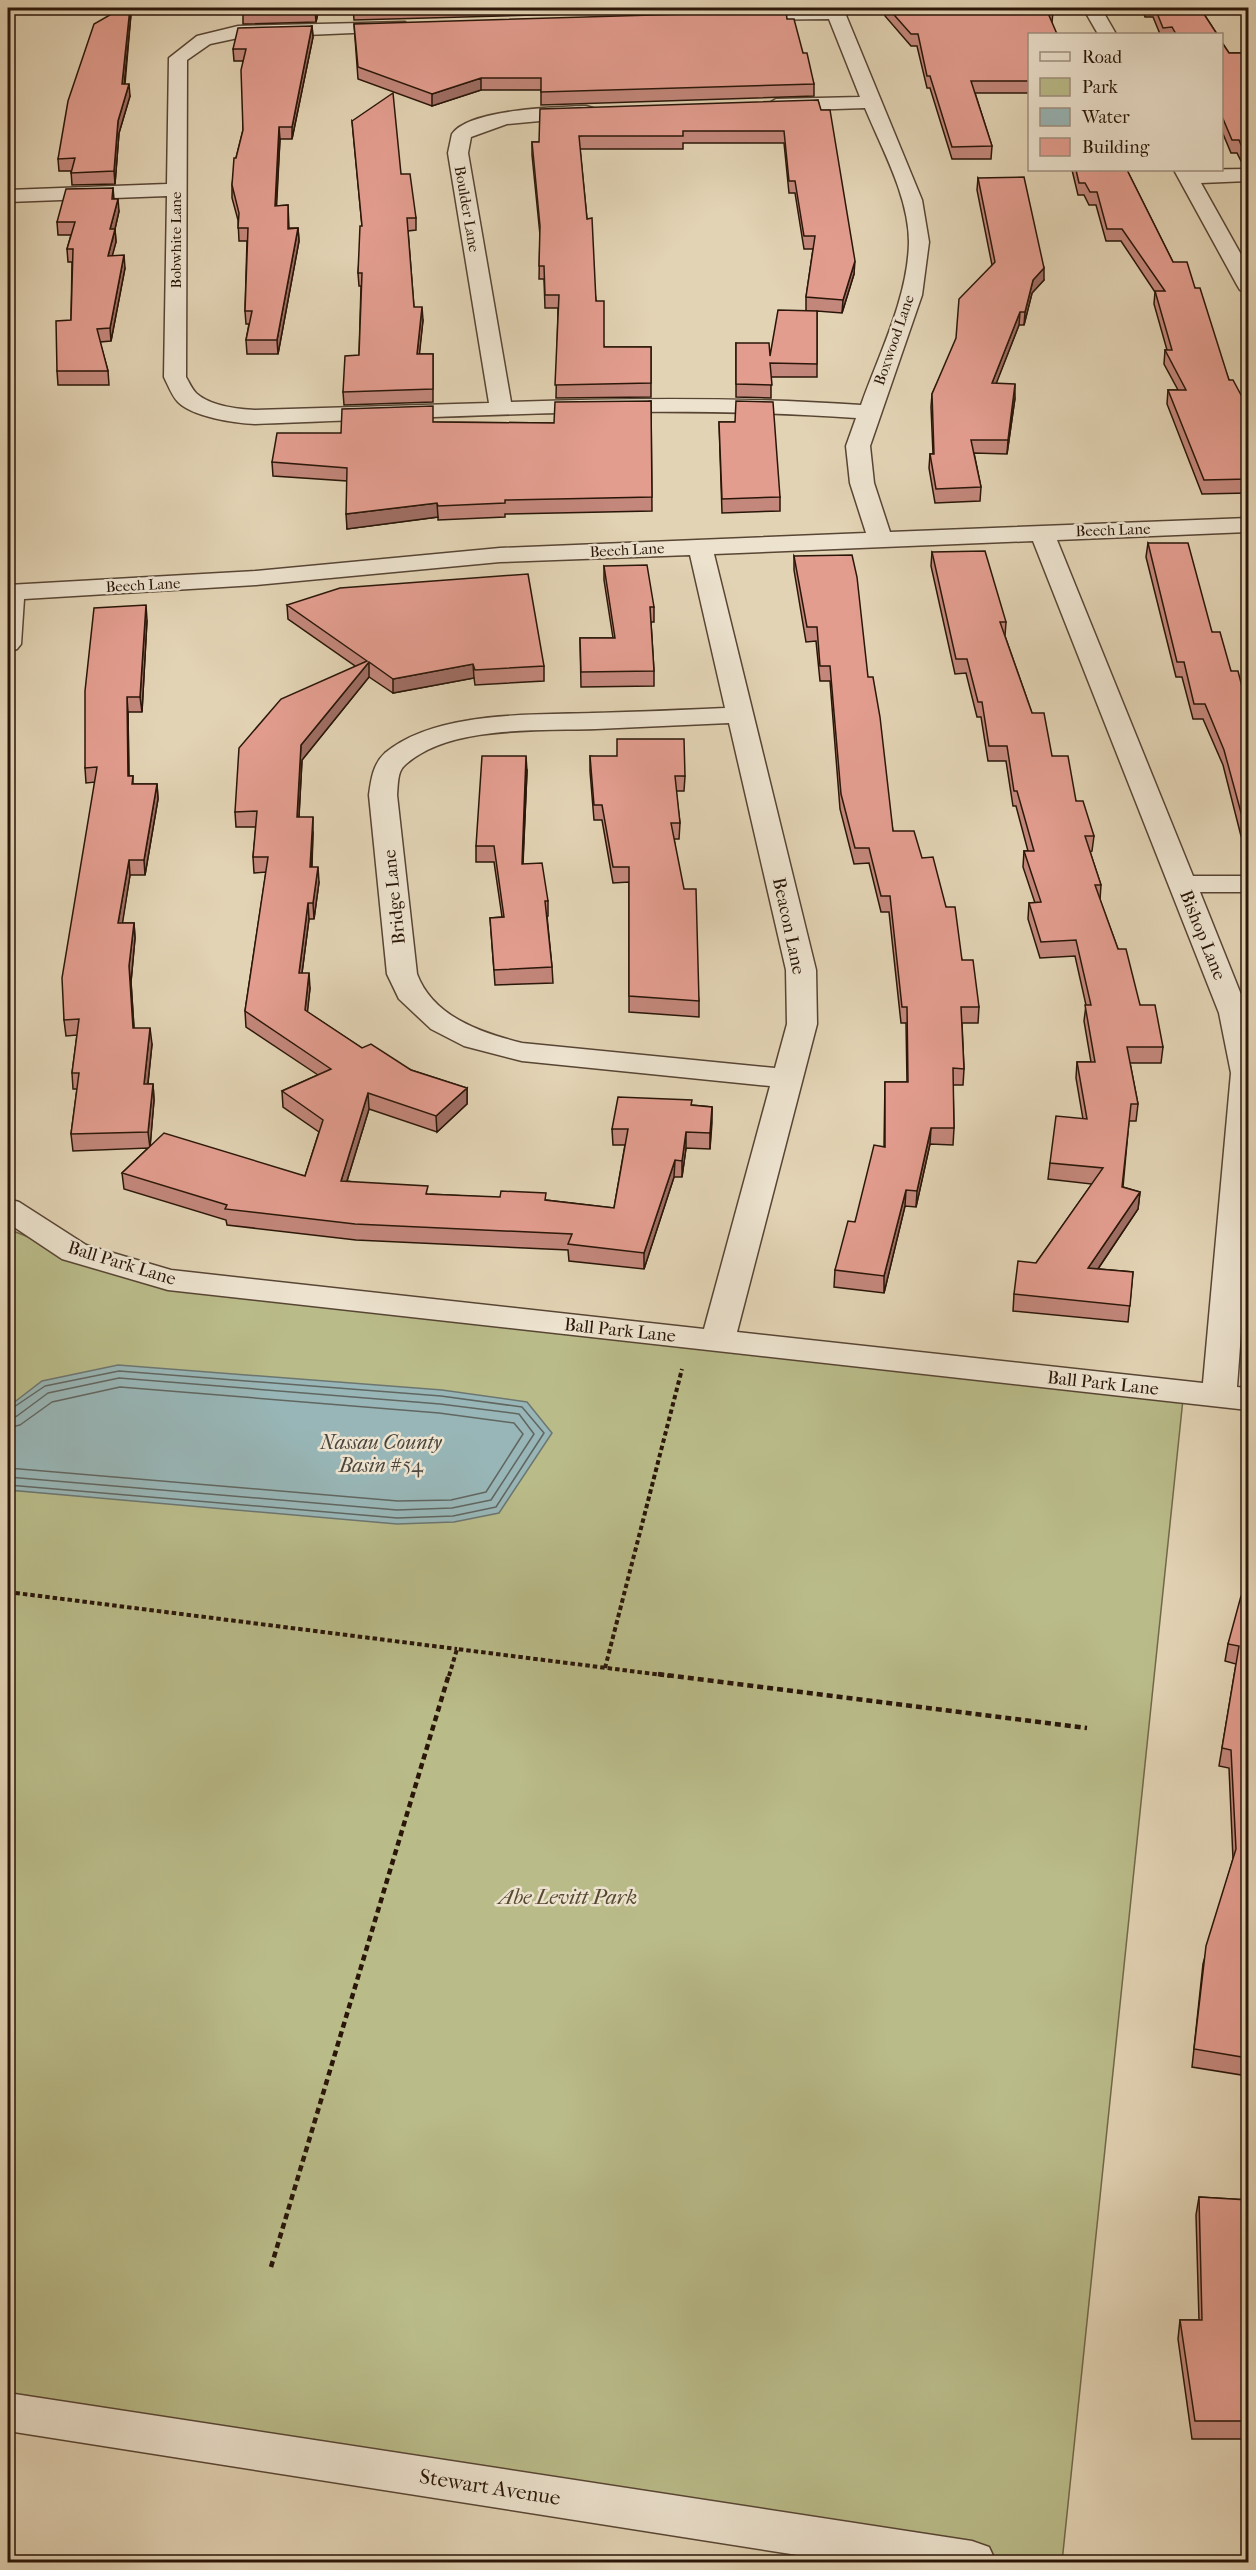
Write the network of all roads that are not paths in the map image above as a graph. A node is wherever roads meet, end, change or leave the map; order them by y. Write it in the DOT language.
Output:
graph roads {
  1 [pos="1092,8"];
  2 [pos="835,10"];
  3 [pos="717,16"];
  4 [pos="419,26"];
  5 [pos="1106,33"];
  6 [pos="873,102"];
  7 [pos="756,106"];
  8 [pos="603,111"];
  9 [pos="1186,173"];
  10 [pos="1248,175"];
  11 [pos="176,190"];
  12 [pos="8,196"];
  13 [pos="1248,285"];
  14 [pos="501,409"];
  15 [pos="869,412"];
  16 [pos="1248,525"];
  17 [pos="1042,533"];
  18 [pos="880,539"];
  19 [pos="700,546"];
  20 [pos="10,592"];
  21 [pos="8,644"];
  22 [pos="741,715"];
  23 [pos="1183,884"];
  24 [pos="1248,884"];
  25 [pos="789,1079"];
  26 [pos="1245,1124"];
  27 [pos="8,1209"];
  28 [pos="704,1339"];
  29 [pos="1234,1397"];
  30 [pos="8,2412"];
  31 [pos="849,2553"];
  32 [pos="972,2562"];
  1 -- 5 [label="street"];
  2 -- 3 [label="street"];
  2 -- 6 [label="street, Boxwood Lane"];
  4 -- 11 [label="street, Bobwhite Lane"];
  6 -- 7 [label="street"];
  6 -- 15 [label="street, Boxwood Lane"];
  8 -- 14 [label="street, Boulder Lane"];
  9 -- 10 [label="street"];
  9 -- 13 [label="street"];
  11 -- 12 [label="street"];
  11 -- 14 [label="street, Bobwhite Lane"];
  14 -- 15 [label="street, Bobwhite Lane"];
  15 -- 18 [label="street, Boxwood Lane"];
  16 -- 17 [label="street, Beech Lane"];
  17 -- 18 [label="street, Beech Lane"];
  17 -- 23 [label="street, Bishop Lane"];
  18 -- 19 [label="street, Beech Lane"];
  19 -- 20 [label="street, Beech Lane"];
  19 -- 22 [label="street, Beacon Lane"];
  20 -- 21 [label="street"];
  22 -- 25 [label="street, Beacon Lane"];
  22 -- 25 [label="street, Bridge Lane"];
  23 -- 24 [label="street"];
  23 -- 26 [label="street, Bishop Lane"];
  25 -- 28 [label="street, Beacon Lane"];
  26 -- 29 [label="street, Bishop Lane"];
  27 -- 28 [label="street, Ball Park Lane"];
  28 -- 29 [label="street, Ball Park Lane"];
  30 -- 31 [label="street, Stewart Avenue"];
  31 -- 32 [label="street, Stewart Avenue"];
}
